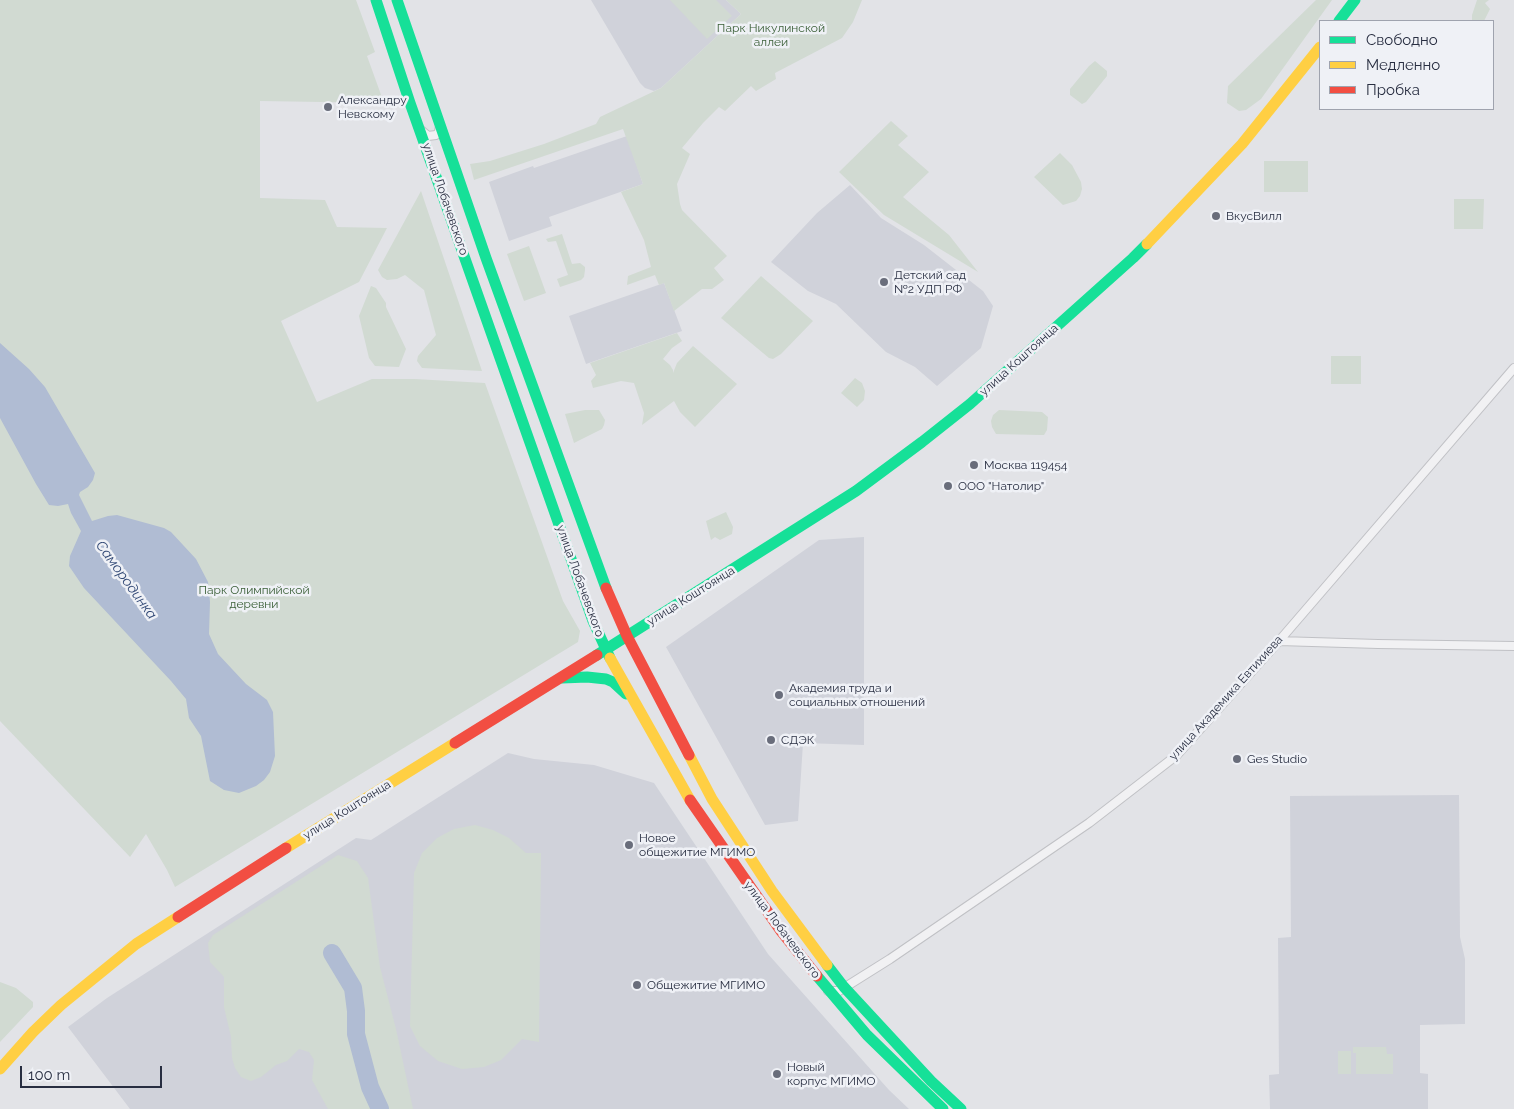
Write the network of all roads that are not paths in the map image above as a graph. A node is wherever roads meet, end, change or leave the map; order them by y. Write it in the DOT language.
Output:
graph roads {
  1 [pos="376,0"];
  2 [pos="397,0"];
  3 [pos="1355,0"];
  4 [pos="1340,20"];
  5 [pos="1319,48"];
  6 [pos="439,121"];
  7 [pos="420,128"];
  8 [pos="1514,368"];
  9 [pos="627,636"];
  10 [pos="1279,640"];
  11 [pos="1514,646"];
  12 [pos="606,650"];
  13 [pos="561,678"];
  14 [pos="633,699"];
  15 [pos="844,987"];
  16 [pos="828,990"];
  17 [pos="0,1069"];
  18 [pos="943,1109"];
  19 [pos="962,1109"];
  1 -- 7 [label="main road, улица Лобачевского"];
  2 -- 6 [label="main road, улица Лобачевского"];
  3 -- 4 [label="main road"];
  5 -- 9 [label="main road, улица Коштоянца"];
  6 -- 7 [label="street"];
  6 -- 9 [label="main road, улица Лобачевского"];
  7 -- 12 [label="main road, улица Лобачевского"];
  8 -- 10 [label="street, улица Академика Евтихиева"];
  9 -- 12 [label="main road, улица Коштоянца"];
  9 -- 15 [label="main road, улица Лобачевского"];
  10 -- 11 [label="street"];
  10 -- 15 [label="street, улица Академика Евтихиева"];
  12 -- 13 [label="main road, улица Коштоянца"];
  12 -- 14 [label="main road, улица Лобачевского"];
  13 -- 14 [label="main road"];
  13 -- 17 [label="main road, улица Коштоянца"];
  14 -- 16 [label="main road, улица Лобачевского"];
  15 -- 16 [label="street, улица Академика Евтихиева"];
  15 -- 19 [label="main road, улица Лобачевского"];
  16 -- 18 [label="main road, улица Лобачевского"];
}
